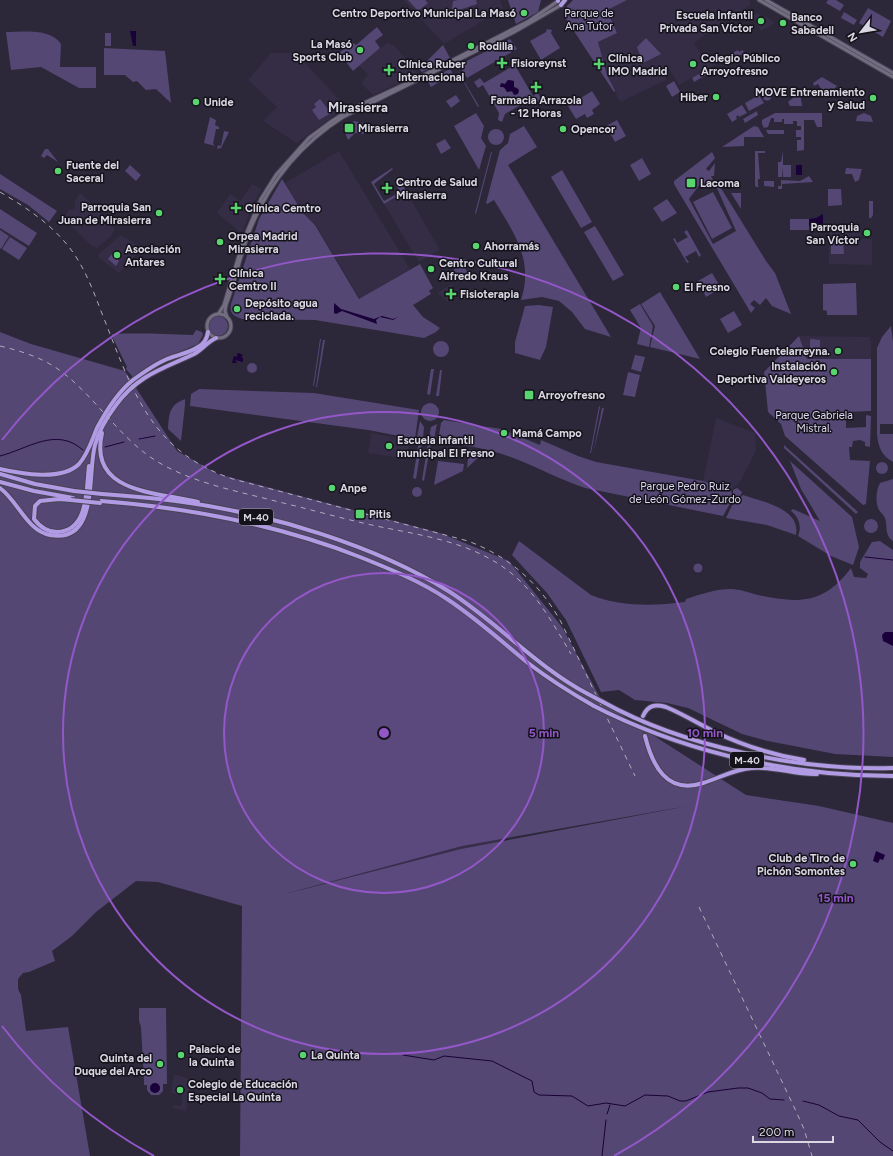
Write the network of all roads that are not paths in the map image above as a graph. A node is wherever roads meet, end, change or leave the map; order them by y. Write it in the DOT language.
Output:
graph roads {
  1 [pos="564,0"];
  2 [pos="759,0"];
  3 [pos="766,0"];
  4 [pos="559,2"];
  5 [pos="893,73"];
  6 [pos="893,77"];
  7 [pos="219,313"];
  8 [pos="227,317"];
  9 [pos="208,332"];
  10 [pos="216,338"];
  11 [pos="108,412"];
  12 [pos="0,469"];
  13 [pos="0,474"];
  14 [pos="0,482"];
  15 [pos="0,488"];
  16 [pos="72,499"];
  17 [pos="232,510"];
  18 [pos="643,716"];
  19 [pos="645,736"];
  20 [pos="833,766"];
  21 [pos="893,768"];
  22 [pos="841,774"];
  23 [pos="893,776"];
  1 -- 4 [label="highway"];
  2 -- 6 [label="main road"];
  3 -- 5 [label="main road"];
  4 -- 7 [label="main road"];
  4 -- 8 [label="main road"];
  7 -- 8 [label="main road"];
  7 -- 9 [label="main road"];
  8 -- 10 [label="main road"];
  9 -- 10 [label="main road"];
  9 -- 11 [label="highway"];
  10 -- 11 [label="highway"];
  11 -- 12 [label="highway"];
  11 -- 15 [label="highway"];
  11 -- 16 [label="highway"];
  11 -- 17 [label="highway"];
  13 -- 17 [label="highway, M-40, bridge"];
  14 -- 16 [label="highway, M-40"];
  16 -- 22 [label="highway, M-40, bridge"];
  17 -- 20 [label="highway, M-40, bridge"];
  18 -- 20 [label="highway"];
  19 -- 22 [label="highway"];
  20 -- 21 [label="highway, M-40"];
  22 -- 23 [label="highway, M-40"];
}
